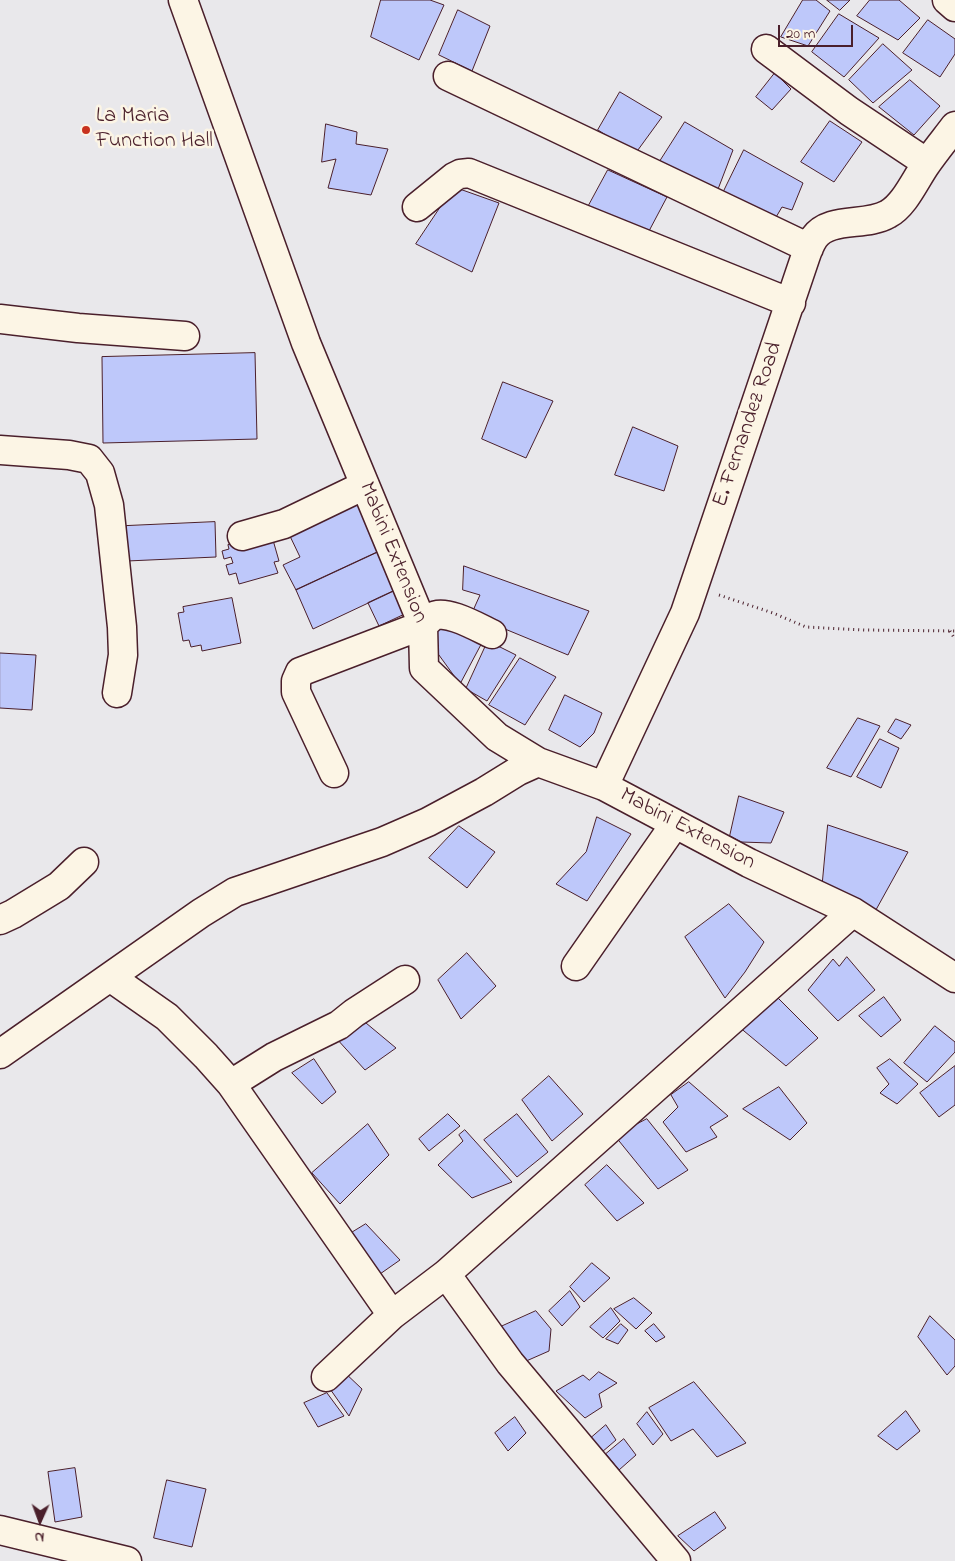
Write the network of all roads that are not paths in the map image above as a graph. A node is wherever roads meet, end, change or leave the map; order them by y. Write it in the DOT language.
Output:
graph roads {
  1 [pos="183,0"];
  2 [pos="947,0"];
  3 [pos="955,7"];
  4 [pos="766,49"];
  5 [pos="448,76"];
  6 [pos="955,126"];
  7 [pos="927,163"];
  8 [pos="417,207"];
  9 [pos="809,248"];
  10 [pos="791,302"];
  11 [pos="0,319"];
  12 [pos="185,336"];
  13 [pos="0,450"];
  14 [pos="365,485"];
  15 [pos="242,536"];
  16 [pos="423,625"];
  17 [pos="492,634"];
  18 [pos="117,693"];
  19 [pos="538,762"];
  20 [pos="334,773"];
  21 [pos="604,786"];
  22 [pos="675,824"];
  23 [pos="84,862"];
  24 [pos="853,912"];
  25 [pos="0,920"];
  26 [pos="576,966"];
  27 [pos="110,977"];
  28 [pos="955,978"];
  29 [pos="405,980"];
  30 [pos="0,1054"];
  31 [pos="231,1084"];
  32 [pos="446,1274"];
  33 [pos="392,1315"];
  34 [pos="326,1377"];
  35 [pos="0,1530"];
  36 [pos="127,1561"];
  37 [pos="676,1561"];
  1 -- 14 [label="street, Mabini Extension"];
  2 -- 3 [label="street"];
  4 -- 7 [label="street"];
  5 -- 9 [label="street"];
  6 -- 7 [label="street, E. Fernandez Road"];
  7 -- 9 [label="street, E. Fernandez Road"];
  8 -- 10 [label="street"];
  9 -- 10 [label="street, E. Fernandez Road"];
  10 -- 21 [label="street, E. Fernandez Road"];
  11 -- 12 [label="street"];
  13 -- 18 [label="street"];
  14 -- 15 [label="street"];
  14 -- 16 [label="street, Mabini Extension"];
  16 -- 17 [label="street"];
  16 -- 19 [label="street, Mabini Extension"];
  16 -- 20 [label="street"];
  19 -- 21 [label="street, Mabini Extension"];
  19 -- 27 [label="street"];
  21 -- 22 [label="street, Mabini Extension"];
  22 -- 24 [label="street, Mabini Extension"];
  22 -- 26 [label="street"];
  23 -- 25 [label="street"];
  24 -- 28 [label="street, Mabini Extension"];
  24 -- 32 [label="street"];
  27 -- 30 [label="street"];
  27 -- 31 [label="street"];
  29 -- 31 [label="street"];
  31 -- 33 [label="street"];
  32 -- 33 [label="street"];
  32 -- 37 [label="street"];
  33 -- 34 [label="street"];
  35 -- 36 [label="street"];
}
